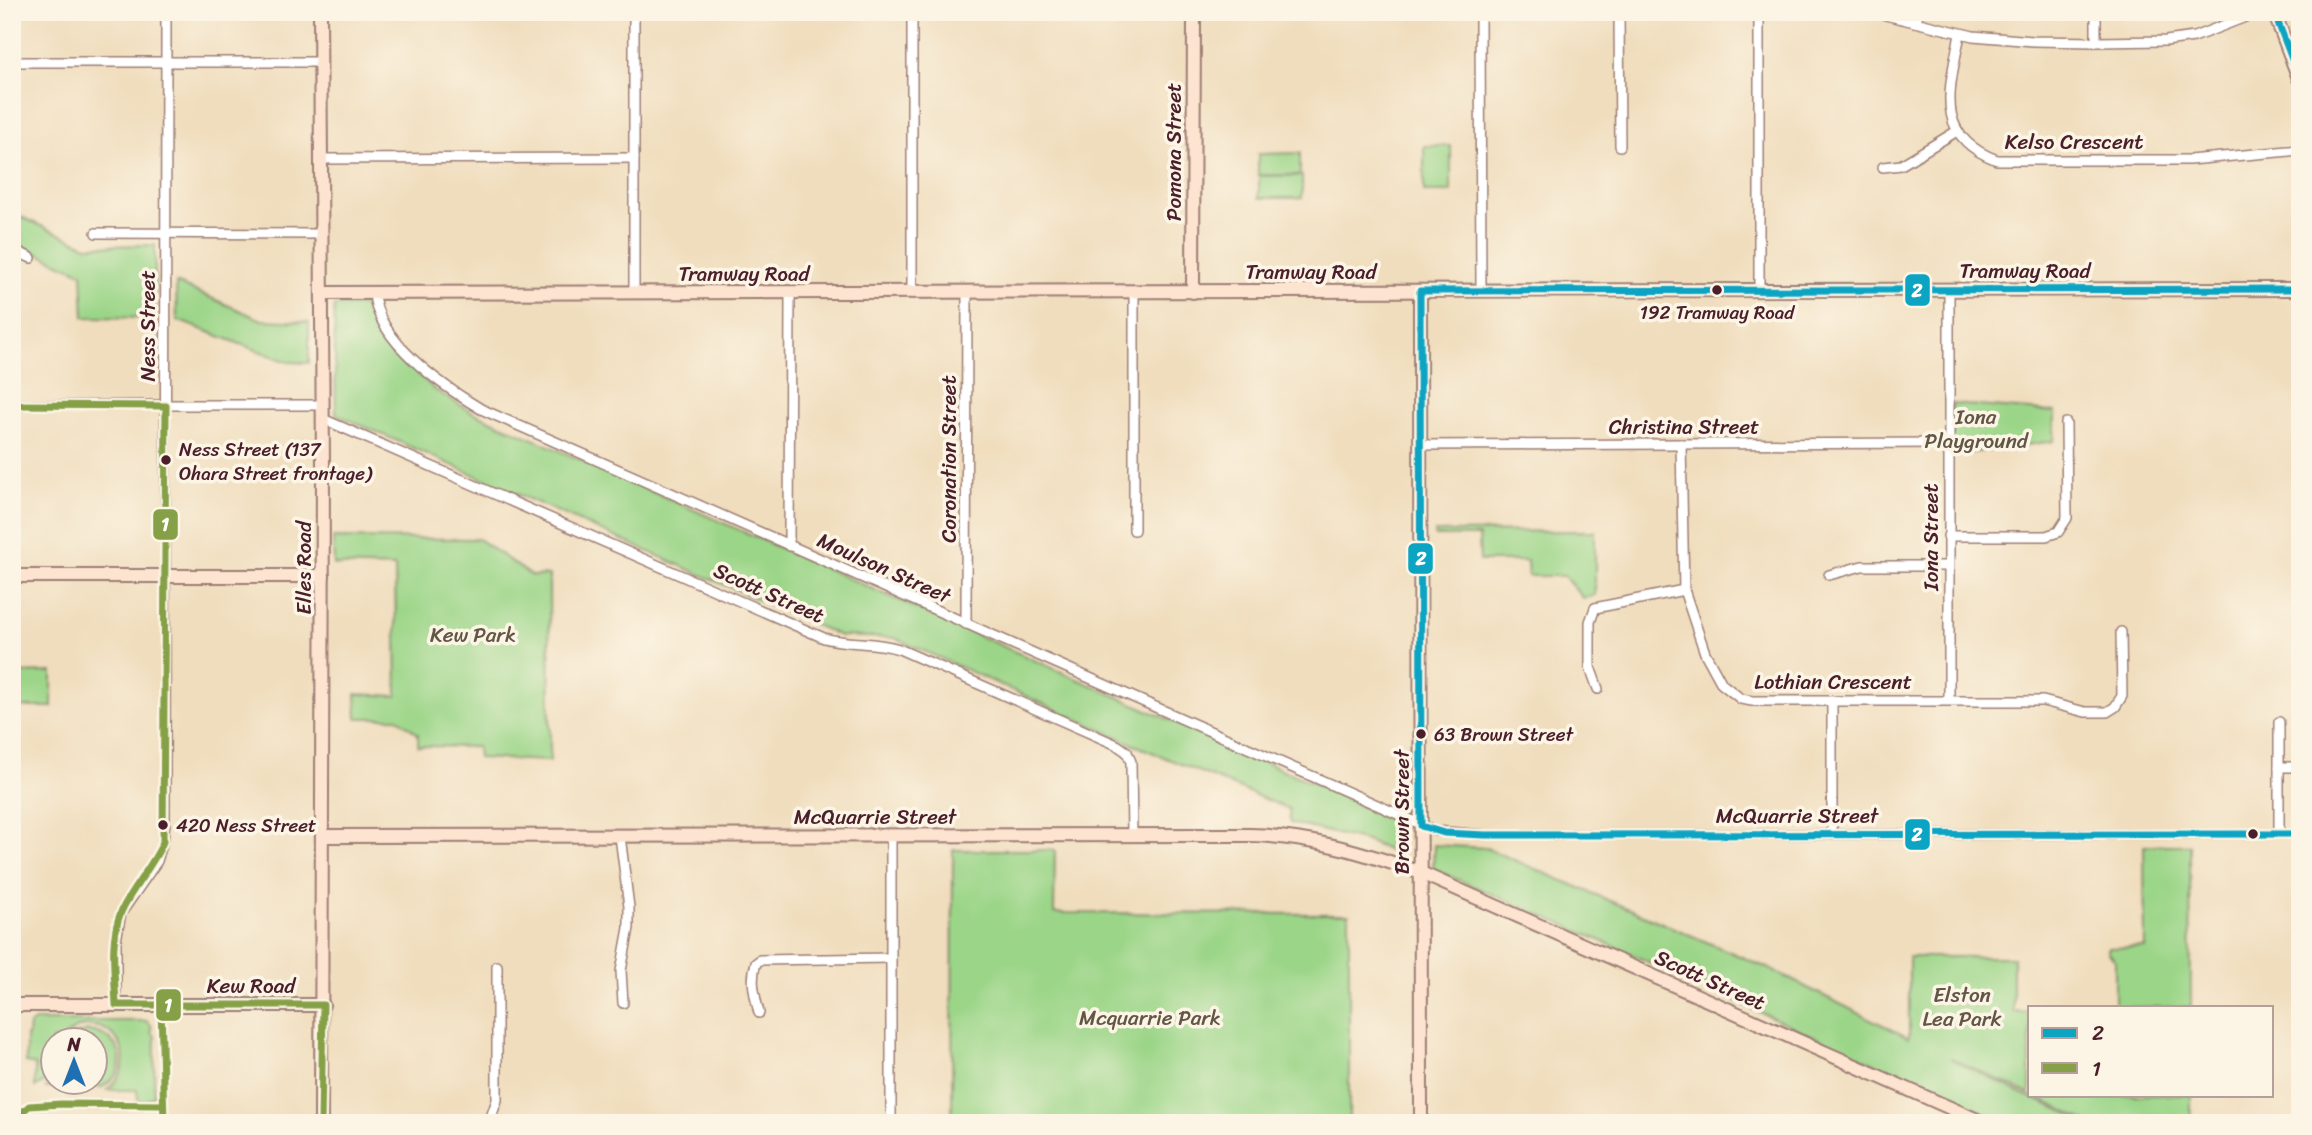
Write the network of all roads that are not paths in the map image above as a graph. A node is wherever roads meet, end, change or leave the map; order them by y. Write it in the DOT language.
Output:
graph roads {
  1 [pos="166,12"];
  2 [pos="320,12"];
  3 [pos="634,12"];
  4 [pos="912,12"];
  5 [pos="1194,12"];
  6 [pos="1480,12"];
  7 [pos="1619,12"];
  8 [pos="1759,12"];
  9 [pos="1873,12"];
  10 [pos="1919,12"];
  11 [pos="2096,12"];
  12 [pos="2258,12"];
  13 [pos="2274,12"];
  14 [pos="1915,22"];
  15 [pos="1960,34"];
  16 [pos="2096,42"];
  17 [pos="12,62"];
  18 [pos="166,62"];
  19 [pos="320,62"];
  20 [pos="2300,81"];
  21 [pos="1956,131"];
  22 [pos="1620,146"];
  23 [pos="2300,150"];
  24 [pos="634,158"];
  25 [pos="320,159"];
  26 [pos="1883,167"];
  27 [pos="96,233"];
  28 [pos="166,233"];
  29 [pos="320,234"];
  30 [pos="12,249"];
  31 [pos="31,258"];
  32 [pos="2300,289"];
  33 [pos="1759,290"];
  34 [pos="1949,290"];
  35 [pos="1420,291"];
  36 [pos="1481,291"];
  37 [pos="1135,292"];
  38 [pos="1193,292"];
  39 [pos="321,293"];
  40 [pos="634,293"];
  41 [pos="790,293"];
  42 [pos="912,293"];
  43 [pos="967,293"];
  44 [pos="374,294"];
  45 [pos="12,405"];
  46 [pos="322,405"];
  47 [pos="166,406"];
  48 [pos="323,419"];
  49 [pos="2066,423"];
  50 [pos="1948,443"];
  51 [pos="1681,444"];
  52 [pos="1420,445"];
  53 [pos="1134,530"];
  54 [pos="1948,536"];
  55 [pos="789,546"];
  56 [pos="1948,566"];
  57 [pos="1829,575"];
  58 [pos="12,576"];
  59 [pos="165,576"];
  60 [pos="323,576"];
  61 [pos="1684,590"];
  62 [pos="966,624"];
  63 [pos="2121,632"];
  64 [pos="1598,689"];
  65 [pos="1949,700"];
  66 [pos="1832,701"];
  67 [pos="2279,722"];
  68 [pos="2279,767"];
  69 [pos="2300,767"];
  70 [pos="1421,826"];
  71 [pos="2280,834"];
  72 [pos="2300,834"];
  73 [pos="1132,835"];
  74 [pos="1832,835"];
  75 [pos="323,836"];
  76 [pos="621,836"];
  77 [pos="891,836"];
  78 [pos="1422,873"];
  79 [pos="891,958"];
  80 [pos="497,966"];
  81 [pos="623,1003"];
  82 [pos="12,1005"];
  83 [pos="116,1005"];
  84 [pos="323,1005"];
  85 [pos="759,1013"];
  86 [pos="321,1123"];
  87 [pos="489,1123"];
  88 [pos="891,1123"];
  89 [pos="1420,1123"];
  90 [pos="1984,1123"];
  1 -- 18 [label="street, Ness Street"];
  2 -- 19 [label="street, Elles Road"];
  3 -- 24 [label="street"];
  4 -- 42 [label="street"];
  5 -- 38 [label="street, Pomona Street"];
  6 -- 36 [label="street"];
  7 -- 22 [label="street"];
  8 -- 33 [label="street"];
  9 -- 14 [label="street"];
  10 -- 14 [label="street"];
  11 -- 16 [label="street"];
  12 -- 16 [label="street"];
  13 -- 20 [label="street"];
  14 -- 15 [label="street"];
  15 -- 16 [label="street"];
  15 -- 21 [label="street"];
  17 -- 18 [label="street"];
  18 -- 19 [label="street"];
  18 -- 28 [label="street, Ness Street"];
  19 -- 25 [label="street, Elles Road"];
  21 -- 23 [label="street, Kelso Crescent"];
  21 -- 26 [label="street"];
  24 -- 25 [label="street"];
  24 -- 40 [label="street"];
  25 -- 29 [label="street, Elles Road"];
  27 -- 28 [label="street"];
  28 -- 29 [label="street"];
  28 -- 47 [label="street, Ness Street"];
  29 -- 39 [label="street, Elles Road"];
  30 -- 31 [label="street"];
  32 -- 34 [label="street, Tramway Road"];
  33 -- 34 [label="street, Tramway Road"];
  33 -- 36 [label="street, Tramway Road"];
  34 -- 50 [label="street, Iona Street"];
  35 -- 36 [label="street, Tramway Road"];
  35 -- 38 [label="street, Tramway Road"];
  35 -- 52 [label="street, Brown Street"];
  37 -- 38 [label="street, Tramway Road"];
  37 -- 43 [label="street, Tramway Road"];
  37 -- 53 [label="street"];
  39 -- 44 [label="street, Tramway Road"];
  39 -- 46 [label="street, Elles Road"];
  40 -- 41 [label="street, Tramway Road"];
  40 -- 44 [label="street, Tramway Road"];
  41 -- 42 [label="street, Tramway Road"];
  41 -- 55 [label="street"];
  42 -- 43 [label="street, Tramway Road"];
  43 -- 62 [label="street, Coronation Street"];
  44 -- 55 [label="street, Moulson Street"];
  45 -- 47 [label="street"];
  46 -- 47 [label="street"];
  46 -- 48 [label="street, Elles Road"];
  47 -- 59 [label="street, Ness Street"];
  48 -- 60 [label="street, Elles Road"];
  48 -- 73 [label="street, Scott Street"];
  49 -- 54 [label="street"];
  50 -- 51 [label="street, Christina Street"];
  50 -- 54 [label="street, Iona Street"];
  51 -- 52 [label="street, Christina Street"];
  51 -- 61 [label="street, Lothian Crescent"];
  52 -- 70 [label="street, Brown Street"];
  54 -- 56 [label="street, Iona Street"];
  55 -- 62 [label="street, Moulson Street"];
  56 -- 57 [label="street"];
  56 -- 65 [label="street, Iona Street"];
  58 -- 59 [label="street"];
  59 -- 60 [label="street"];
  59 -- 83 [label="street, Ness Street"];
  60 -- 75 [label="street, Elles Road"];
  61 -- 64 [label="street"];
  61 -- 66 [label="street, Lothian Crescent"];
  62 -- 70 [label="street, Moulson Street"];
  63 -- 65 [label="street, Lothian Crescent"];
  65 -- 66 [label="street, Lothian Crescent"];
  66 -- 74 [label="street"];
  67 -- 68 [label="street"];
  68 -- 69 [label="street"];
  68 -- 71 [label="street"];
  70 -- 74 [label="street, McQuarrie Street"];
  70 -- 78 [label="street, Brown Street"];
  71 -- 72 [label="street, McQuarrie Street"];
  71 -- 74 [label="street, McQuarrie Street"];
  73 -- 77 [label="street, McQuarrie Street"];
  73 -- 78 [label="street, McQuarrie Street"];
  75 -- 76 [label="street, McQuarrie Street"];
  75 -- 84 [label="street, Elles Road"];
  76 -- 77 [label="street, McQuarrie Street"];
  76 -- 81 [label="street"];
  77 -- 79 [label="street"];
  78 -- 89 [label="street, Brown Street"];
  78 -- 90 [label="street, Scott Street"];
  79 -- 85 [label="street"];
  79 -- 88 [label="street"];
  80 -- 87 [label="street"];
  82 -- 83 [label="street, Kew Road"];
  83 -- 84 [label="street, Kew Road"];
  84 -- 86 [label="street, Elles Road"];
}
